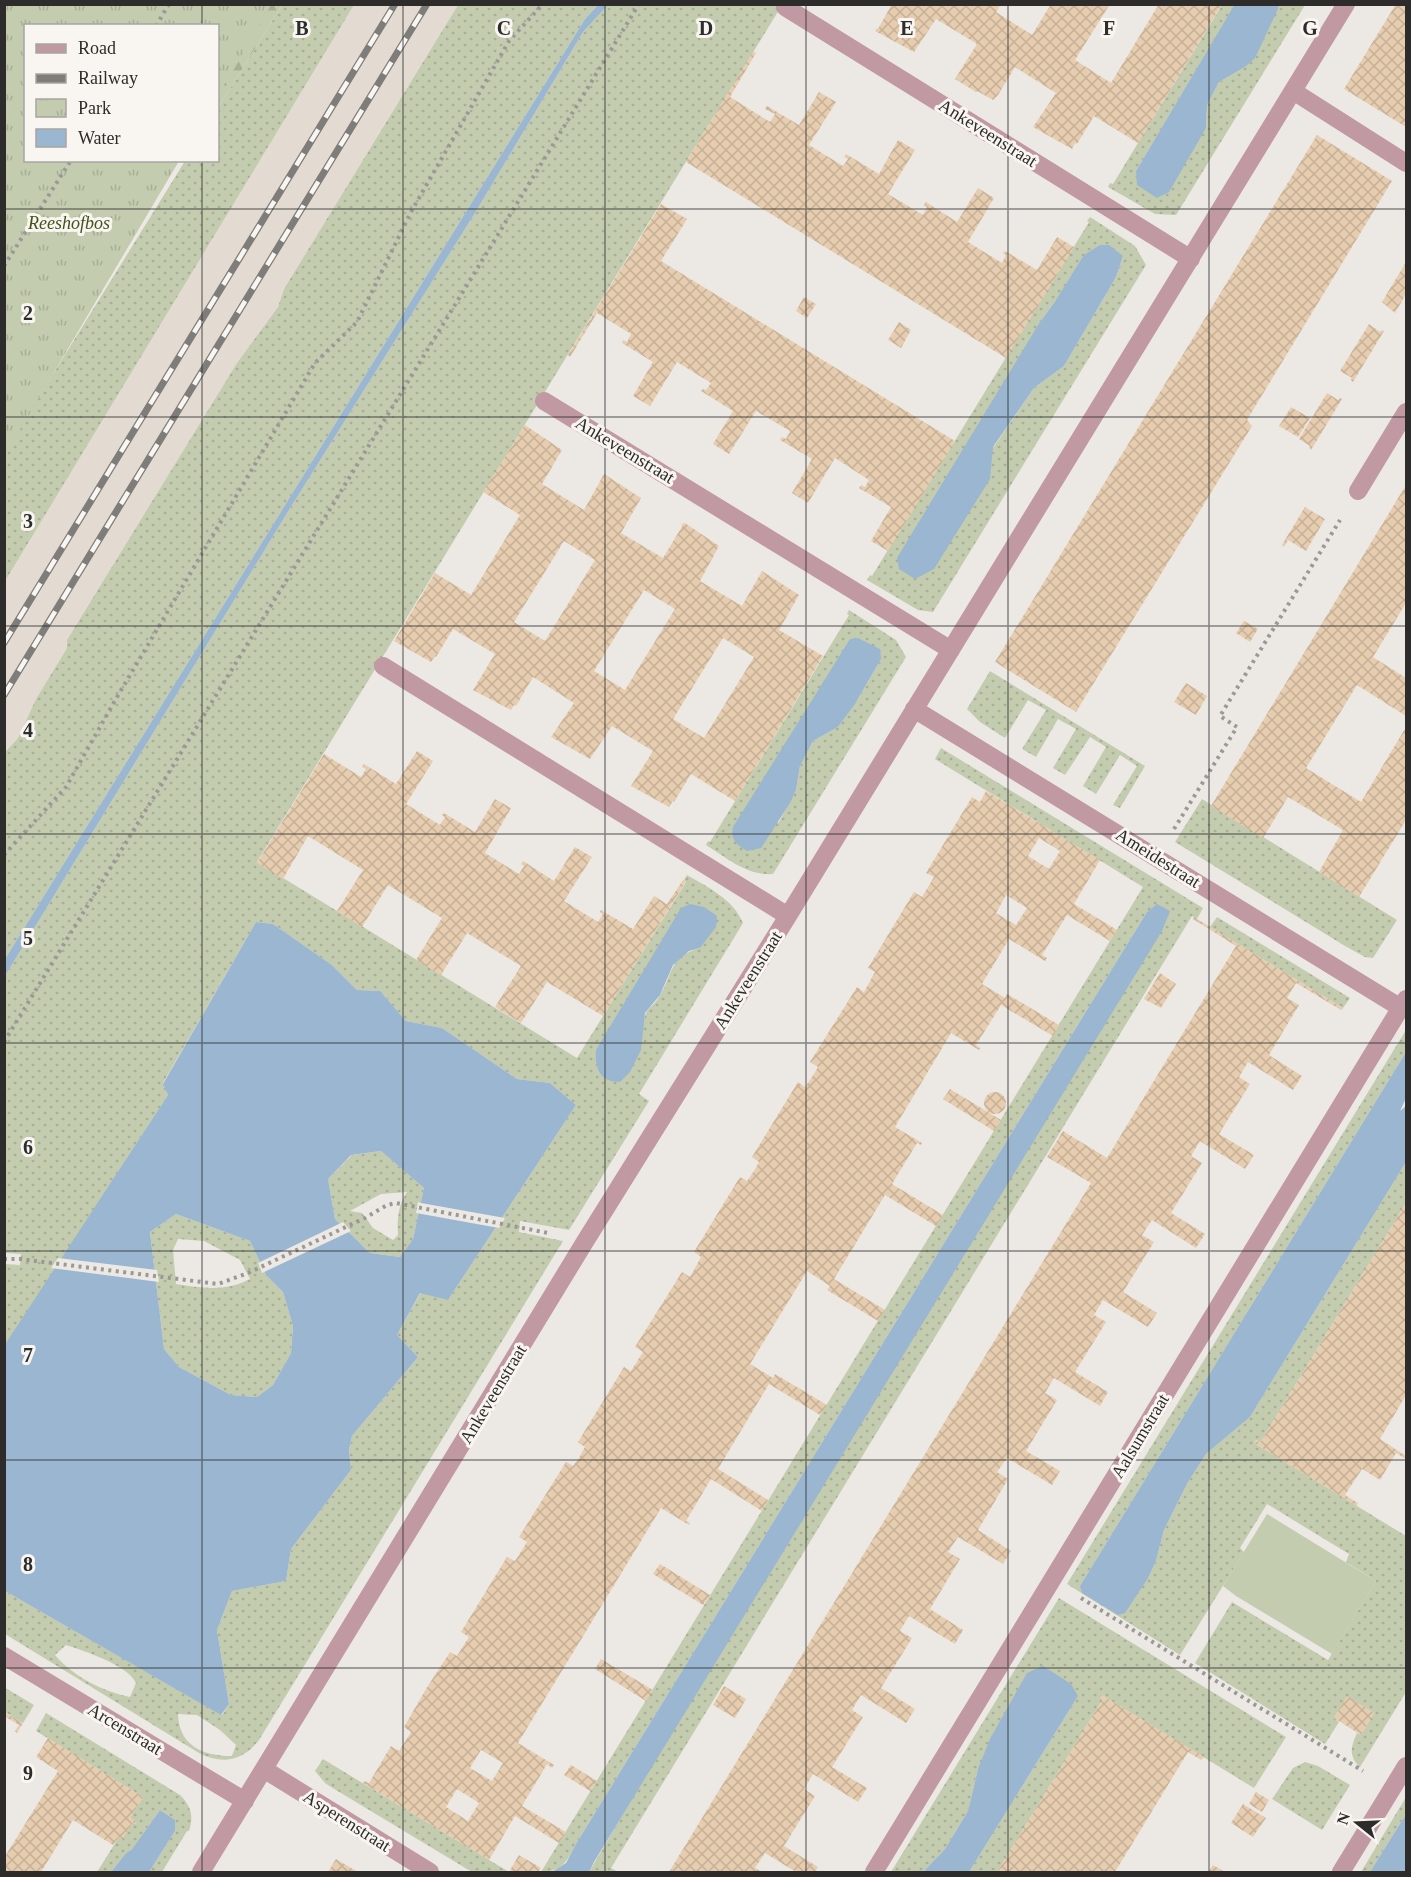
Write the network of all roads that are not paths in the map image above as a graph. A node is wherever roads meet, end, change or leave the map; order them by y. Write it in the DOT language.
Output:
graph roads {
  1 [pos="1346,4"];
  2 [pos="785,7"];
  3 [pos="1293,91"];
  4 [pos="1407,163"];
  5 [pos="1191,259"];
  6 [pos="544,401"];
  7 [pos="1407,412"];
  8 [pos="1358,491"];
  9 [pos="951,650"];
  10 [pos="383,666"];
  11 [pos="914,709"];
  12 [pos="788,916"];
  13 [pos="1404,1004"];
  14 [pos="4,1656"];
  15 [pos="1407,1766"];
  16 [pos="265,1770"];
  17 [pos="245,1801"];
  18 [pos="201,1872"];
  19 [pos="430,1872"];
  20 [pos="874,1872"];
  21 [pos="1341,1872"];
  1 -- 3 [label="street, Ankeveenstraat"];
  2 -- 5 [label="street, Ankeveenstraat"];
  3 -- 4 [label="street"];
  3 -- 5 [label="street, Ankeveenstraat"];
  5 -- 9 [label="street, Ankeveenstraat"];
  6 -- 9 [label="street, Ankeveenstraat"];
  7 -- 8 [label="street"];
  9 -- 11 [label="street, Ankeveenstraat"];
  10 -- 12 [label="street, Ankeveenstraat"];
  11 -- 12 [label="street, Ankeveenstraat"];
  11 -- 13 [label="street, Ameidestraat"];
  12 -- 16 [label="street, Ankeveenstraat"];
  13 -- 20 [label="street, Aalsumstraat"];
  14 -- 17 [label="street, Arcenstraat"];
  15 -- 21 [label="street"];
  16 -- 17 [label="street, Ankeveenstraat"];
  16 -- 19 [label="street, Asperenstraat"];
  17 -- 18 [label="street, Ankeveenstraat"];
}
